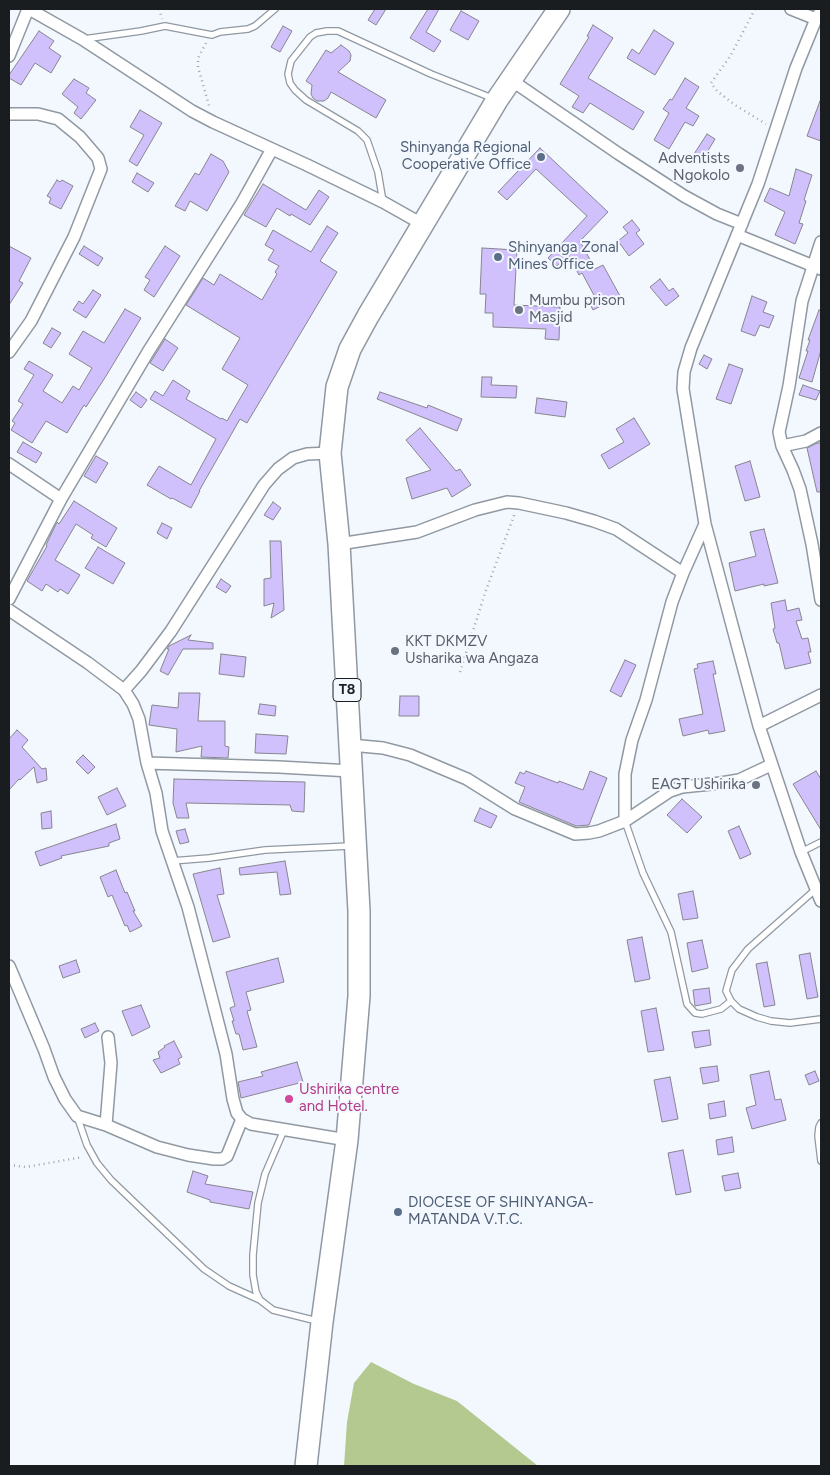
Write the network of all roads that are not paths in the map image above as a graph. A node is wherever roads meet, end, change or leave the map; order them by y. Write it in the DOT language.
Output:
graph roads {
  1 [pos="28,9"];
  2 [pos="275,9"];
  3 [pos="559,9"];
  4 [pos="791,9"];
  5 [pos="819,15"];
  6 [pos="82,39"];
  7 [pos="9,56"];
  8 [pos="511,80"];
  9 [pos="497,100"];
  10 [pos="9,114"];
  11 [pos="272,149"];
  12 [pos="383,202"];
  13 [pos="422,224"];
  14 [pos="739,230"];
  15 [pos="821,242"];
  16 [pos="817,267"];
  17 [pos="9,352"];
  18 [pos="821,433"];
  19 [pos="782,446"];
  20 [pos="330,453"];
  21 [pos="9,464"];
  22 [pos="61,499"];
  23 [pos="705,524"];
  24 [pos="340,544"];
  25 [pos="682,573"];
  26 [pos="9,599"];
  27 [pos="821,600"];
  28 [pos="9,610"];
  29 [pos="124,690"];
  30 [pos="821,695"];
  31 [pos="759,726"];
  32 [pos="350,745"];
  33 [pos="147,763"];
  34 [pos="771,765"];
  35 [pos="351,771"];
  36 [pos="625,821"];
  37 [pos="821,842"];
  38 [pos="355,846"];
  39 [pos="801,852"];
  40 [pos="172,861"];
  41 [pos="816,889"];
  42 [pos="821,901"];
  43 [pos="9,966"];
  44 [pos="731,1002"];
  45 [pos="821,1019"];
  46 [pos="108,1037"];
  47 [pos="77,1116"];
  48 [pos="242,1119"];
  49 [pos="821,1123"];
  50 [pos="106,1125"];
  51 [pos="284,1130"];
  52 [pos="347,1140"];
  53 [pos="821,1161"];
  54 [pos="260,1300"];
  55 [pos="322,1322"];
  56 [pos="306,1466"];
  1 -- 6 [label="street"];
  1 -- 7 [label="street"];
  2 -- 6 [label="lane"];
  3 -- 8 [label="highway, T8"];
  4 -- 5 [label="street"];
  5 -- 14 [label="street"];
  6 -- 11 [label="street"];
  8 -- 9 [label="highway, T8"];
  8 -- 14 [label="street"];
  9 -- 12 [label="lane"];
  9 -- 13 [label="highway, T8"];
  10 -- 17 [label="street"];
  11 -- 12 [label="street"];
  11 -- 22 [label="street"];
  12 -- 13 [label="street"];
  13 -- 20 [label="highway, T8"];
  14 -- 16 [label="street"];
  14 -- 23 [label="street"];
  15 -- 16 [label="street"];
  16 -- 19 [label="street"];
  18 -- 19 [label="street"];
  19 -- 27 [label="street"];
  20 -- 24 [label="highway, T8"];
  20 -- 29 [label="street"];
  21 -- 22 [label="street"];
  22 -- 26 [label="street"];
  23 -- 25 [label="street"];
  23 -- 31 [label="street"];
  24 -- 25 [label="street"];
  24 -- 32 [label="highway, T8"];
  25 -- 36 [label="street"];
  28 -- 29 [label="street"];
  29 -- 33 [label="street"];
  30 -- 31 [label="street"];
  31 -- 34 [label="street"];
  32 -- 35 [label="highway, T8"];
  32 -- 36 [label="street"];
  33 -- 35 [label="street"];
  33 -- 40 [label="street"];
  34 -- 36 [label="street"];
  34 -- 39 [label="street"];
  35 -- 38 [label="highway, T8"];
  36 -- 44 [label="lane"];
  37 -- 39 [label="lane"];
  38 -- 40 [label="lane"];
  38 -- 52 [label="highway, T8"];
  39 -- 41 [label="street"];
  40 -- 48 [label="street"];
  41 -- 42 [label="street"];
  41 -- 44 [label="lane"];
  43 -- 47 [label="street"];
  44 -- 45 [label="lane"];
  46 -- 50 [label="street"];
  47 -- 50 [label="street"];
  47 -- 54 [label="lane"];
  48 -- 50 [label="street"];
  48 -- 51 [label="street"];
  49 -- 53 [label="lane"];
  51 -- 52 [label="street"];
  51 -- 54 [label="lane"];
  52 -- 55 [label="highway, T8"];
  54 -- 55 [label="lane"];
  55 -- 56 [label="highway, T8"];
}
